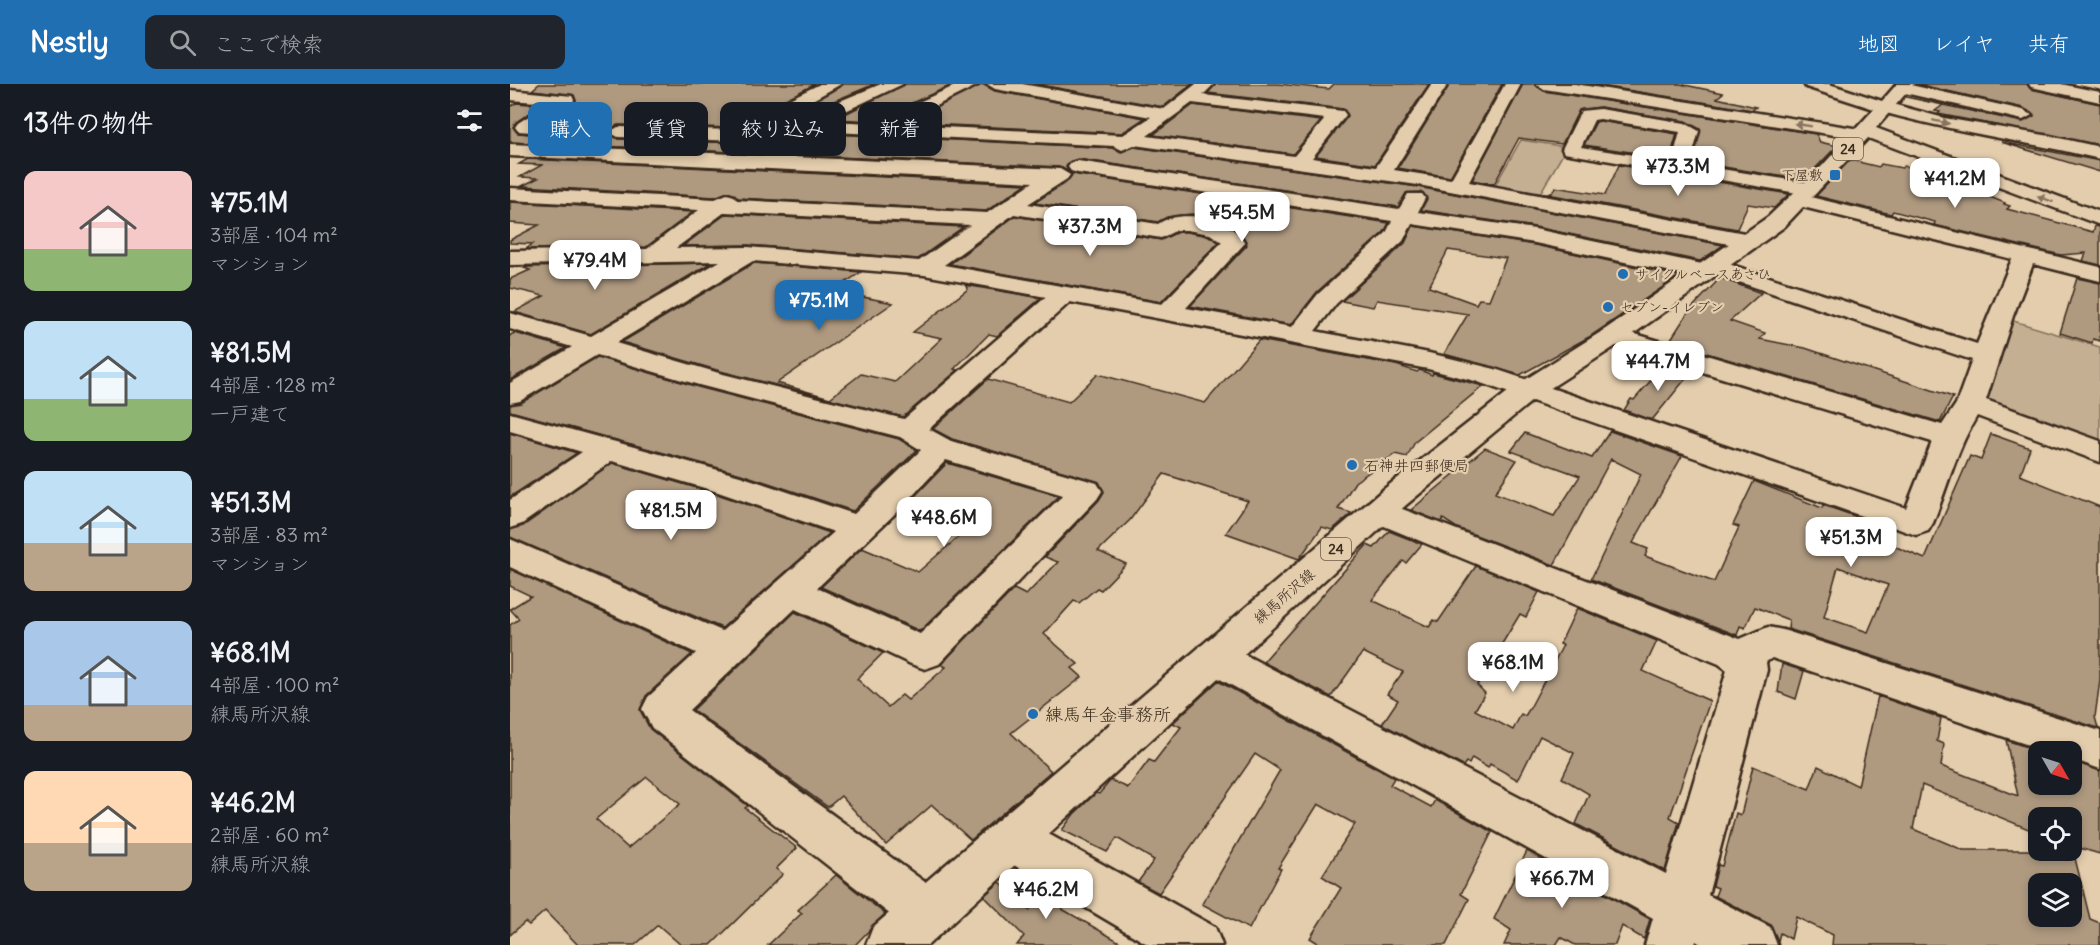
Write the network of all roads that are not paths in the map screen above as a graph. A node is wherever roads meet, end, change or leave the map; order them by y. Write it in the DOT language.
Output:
graph roads {
  1 [pos="527,84"];
  2 [pos="833,84"];
  3 [pos="895,84"];
  4 [pos="972,84"];
  5 [pos="994,84"];
  6 [pos="1206,84"];
  7 [pos="1440,84"];
  8 [pos="1513,84"];
  9 [pos="1812,84"];
  10 [pos="2037,84"];
  11 [pos="1555,85"];
  12 [pos="1904,86"];
  13 [pos="1616,89"];
  14 [pos="1037,92"];
  15 [pos="510,94"];
  16 [pos="2100,97"];
  17 [pos="1188,99"];
  18 [pos="797,102"];
  19 [pos="933,102"];
  20 [pos="1016,102"];
  21 [pos="846,105"];
  22 [pos="1263,106"];
  23 [pos="1884,107"];
  24 [pos="1600,114"];
  25 [pos="1167,115"];
  26 [pos="986,118"];
  27 [pos="2041,120"];
  28 [pos="1248,121"];
  29 [pos="1862,132"];
  30 [pos="942,133"];
  31 [pos="955,133"];
  32 [pos="720,135"];
  33 [pos="1233,136"];
  34 [pos="1129,140"];
  35 [pos="510,150"];
  36 [pos="1218,151"];
  37 [pos="2100,153"];
  38 [pos="1299,162"];
  39 [pos="777,163"];
  40 [pos="1078,167"];
  41 [pos="1679,168"];
  42 [pos="1382,173"];
  43 [pos="1057,177"];
  44 [pos="1425,181"];
  45 [pos="1457,186"];
  46 [pos="510,194"];
  47 [pos="1804,195"];
  48 [pos="720,205"];
  49 [pos="1010,207"];
  50 [pos="1405,215"];
  51 [pos="2100,219"];
  52 [pos="992,220"];
  53 [pos="1750,241"];
  54 [pos="748,254"];
  55 [pos="652,256"];
  56 [pos="2025,256"];
  57 [pos="510,258"];
  58 [pos="924,268"];
  59 [pos="1709,269"];
  60 [pos="2100,274"];
  61 [pos="1064,294"];
  62 [pos="1167,313"];
  63 [pos="510,321"];
  64 [pos="1298,336"];
  65 [pos="1613,336"];
  66 [pos="593,345"];
  67 [pos="1986,356"];
  68 [pos="1528,390"];
  69 [pos="510,395"];
  70 [pos="1970,404"];
  71 [pos="510,422"];
  72 [pos="1949,437"];
  73 [pos="925,439"];
  74 [pos="608,449"];
  75 [pos="2100,452"];
  76 [pos="1379,511"];
  77 [pos="510,516"];
  78 [pos="859,528"];
  79 [pos="510,552"];
  80 [pos="789,591"];
  81 [pos="726,650"];
  82 [pos="1214,657"];
  83 [pos="1741,657"];
  84 [pos="2100,750"];
  85 [pos="1011,838"];
  86 [pos="1675,926"];
  87 [pos="911,933"];
  88 [pos="1197,945"];
  89 [pos="1752,945"];
  1 -- 15 [label="street"];
  2 -- 18 [label="street"];
  3 -- 21 [label="street"];
  4 -- 19 [label="street"];
  5 -- 14 [label="street"];
  6 -- 17 [label="street"];
  7 -- 42 [label="street"];
  8 -- 45 [label="street"];
  9 -- 23 [label="street"];
  10 -- 16 [label="street"];
  11 -- 13 [label="street"];
  12 -- 23 [label="street, 24"];
  12 -- 27 [label="street"];
  13 -- 24 [label="street"];
  29 -- 13 [label="street, one-way"];
  14 -- 20 [label="street"];
  14 -- 25 [label="street"];
  15 -- 32 [label="street"];
  17 -- 22 [label="street"];
  17 -- 25 [label="street"];
  22 -- 28 [label="street"];
  22 -- 38 [label="street"];
  23 -- 29 [label="street, 練馬所沢線 / 24"];
  23 -- 37 [label="street, one-way"];
  24 -- 41 [label="street"];
  24 -- 41 [label="street"];
  25 -- 34 [label="street"];
  26 -- 31 [label="street"];
  29 -- 47 [label="street, 練馬所沢線 / 24"];
  51 -- 29 [label="street, one-way"];
  30 -- 31 [label="street"];
  31 -- 34 [label="street"];
  33 -- 36 [label="street"];
  34 -- 36 [label="street"];
  34 -- 40 [label="street"];
  35 -- 39 [label="street"];
  36 -- 38 [label="street"];
  38 -- 42 [label="street"];
  39 -- 43 [label="street"];
  39 -- 48 [label="street"];
  40 -- 43 [label="street"];
  40 -- 50 [label="street"];
  41 -- 47 [label="street"];
  42 -- 44 [label="street"];
  43 -- 49 [label="street"];
  44 -- 45 [label="street"];
  44 -- 50 [label="street"];
  45 -- 53 [label="street"];
  46 -- 48 [label="street"];
  47 -- 53 [label="street, 練馬所沢線 / 24"];
  47 -- 56 [label="street"];
  48 -- 52 [label="street"];
  48 -- 55 [label="street"];
  49 -- 52 [label="street"];
  49 -- 62 [label="street"];
  50 -- 59 [label="street"];
  50 -- 64 [label="street"];
  52 -- 58 [label="street"];
  53 -- 59 [label="street, 練馬所沢線 / 24"];
  54 -- 55 [label="street"];
  54 -- 58 [label="street"];
  54 -- 66 [label="street"];
  55 -- 57 [label="street"];
  56 -- 60 [label="street"];
  56 -- 67 [label="street"];
  58 -- 61 [label="street"];
  59 -- 65 [label="street, 練馬所沢線 / 24"];
  59 -- 67 [label="street"];
  61 -- 62 [label="street"];
  61 -- 73 [label="street"];
  62 -- 64 [label="street"];
  63 -- 66 [label="street"];
  64 -- 68 [label="street"];
  65 -- 68 [label="street, 練馬所沢線 / 24"];
  65 -- 72 [label="street"];
  66 -- 69 [label="street"];
  66 -- 73 [label="street"];
  67 -- 70 [label="street"];
  68 -- 72 [label="street"];
  68 -- 76 [label="street, 練馬所沢線 / 24"];
  70 -- 72 [label="street"];
  70 -- 75 [label="street"];
  71 -- 74 [label="street"];
  73 -- 78 [label="street"];
  73 -- 80 [label="street"];
  74 -- 77 [label="street"];
  74 -- 78 [label="street"];
  76 -- 82 [label="street, 練馬所沢線 / 24"];
  76 -- 83 [label="street"];
  78 -- 80 [label="street"];
  79 -- 81 [label="street"];
  80 -- 81 [label="street"];
  81 -- 87 [label="street"];
  82 -- 85 [label="street, 練馬所沢線 / 24"];
  82 -- 86 [label="street"];
  83 -- 84 [label="street"];
  83 -- 86 [label="street"];
  85 -- 87 [label="street, 練馬所沢線 / 24"];
  85 -- 88 [label="street"];
  86 -- 89 [label="street"];
}
